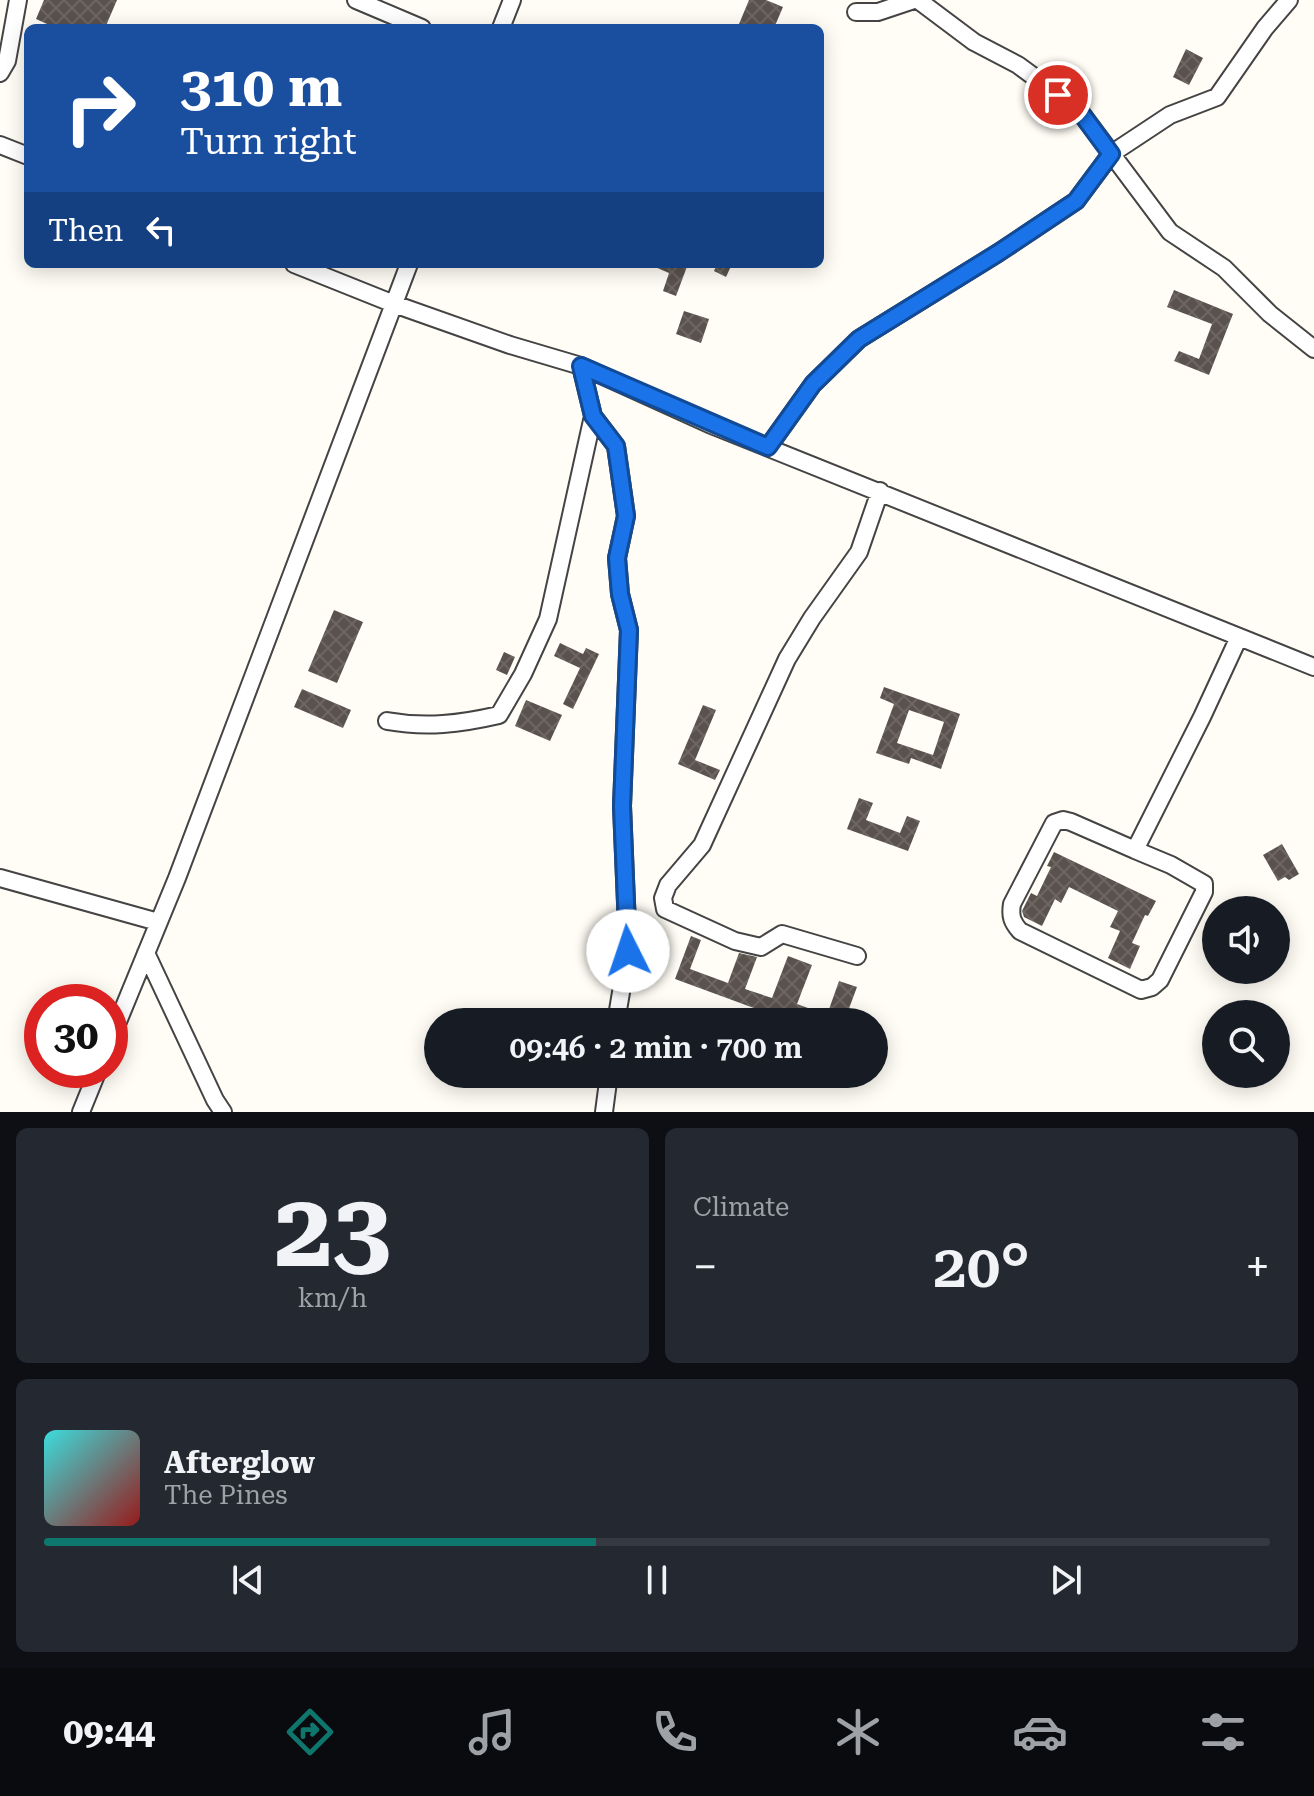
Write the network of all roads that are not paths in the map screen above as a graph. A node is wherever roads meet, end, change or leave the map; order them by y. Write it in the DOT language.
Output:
graph roads {
  1 [pos="18,0"];
  2 [pos="356,0"];
  3 [pos="512,0"];
  4 [pos="916,0"];
  5 [pos="1289,0"];
  6 [pos="856,12"];
  7 [pos="413,24"];
  8 [pos="503,24"];
  9 [pos="0,73"];
  10 [pos="0,145"];
  11 [pos="24,154"];
  12 [pos="1111,154"];
  13 [pos="304,268"];
  14 [pos="408,268"];
  15 [pos="394,304"];
  16 [pos="1314,349"];
  17 [pos="581,366"];
  18 [pos="593,416"];
  19 [pos="768,447"];
  20 [pos="880,491"];
  21 [pos="1239,637"];
  22 [pos="1314,667"];
  23 [pos="387,721"];
  24 [pos="1135,850"];
  25 [pos="0,878"];
  26 [pos="158,922"];
  27 [pos="146,953"];
  28 [pos="857,956"];
  29 [pos="128,997"];
  30 [pos="618,1008"];
  31 [pos="91,1088"];
  32 [pos="607,1088"];
  33 [pos="81,1112"];
  34 [pos="223,1112"];
  35 [pos="604,1112"];
  1 -- 9 [label="street"];
  2 -- 7 [label="street"];
  3 -- 8 [label="street"];
  4 -- 6 [label="street"];
  4 -- 12 [label="street"];
  5 -- 12 [label="street"];
  10 -- 11 [label="street"];
  12 -- 16 [label="street"];
  12 -- 19 [label="street"];
  13 -- 15 [label="street"];
  14 -- 15 [label="street"];
  15 -- 17 [label="street"];
  15 -- 26 [label="street"];
  17 -- 18 [label="street"];
  17 -- 19 [label="street"];
  18 -- 23 [label="street"];
  18 -- 30 [label="street"];
  19 -- 20 [label="street"];
  20 -- 21 [label="street"];
  20 -- 28 [label="street"];
  21 -- 22 [label="street"];
  21 -- 24 [label="street"];
  24 -- 24 [label="street"];
  25 -- 26 [label="street"];
  26 -- 27 [label="street"];
  27 -- 29 [label="street"];
  27 -- 34 [label="street"];
  31 -- 33 [label="street"];
  32 -- 35 [label="street"];
}
